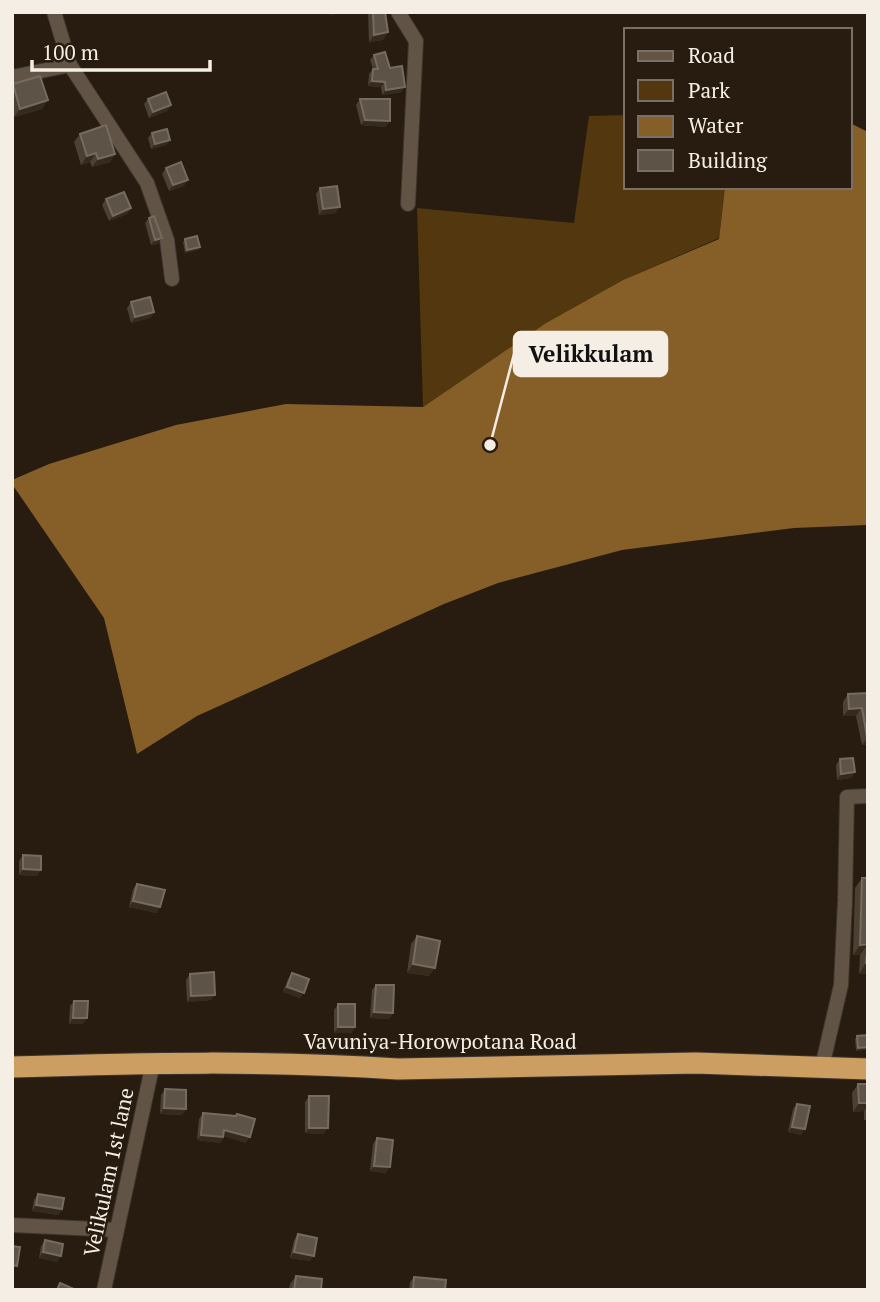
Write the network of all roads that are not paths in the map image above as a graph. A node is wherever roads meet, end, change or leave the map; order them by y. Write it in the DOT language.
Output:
graph roads {
  1 [pos="54,12"];
  2 [pos="398,12"];
  3 [pos="70,65"];
  4 [pos="12,77"];
  5 [pos="408,204"];
  6 [pos="172,279"];
  7 [pos="868,796"];
  8 [pos="153,1063"];
  9 [pos="12,1067"];
  10 [pos="822,1067"];
  11 [pos="868,1069"];
  12 [pos="12,1225"];
  13 [pos="117,1230"];
  14 [pos="104,1290"];
  1 -- 3 [label="street"];
  2 -- 5 [label="street"];
  3 -- 4 [label="street"];
  3 -- 6 [label="street"];
  7 -- 10 [label="street"];
  8 -- 9 [label="highway, Vavuniya-Horowpotana Road"];
  8 -- 10 [label="highway, Vavuniya-Horowpotana Road"];
  8 -- 13 [label="street, Velikulam 1st lane"];
  10 -- 11 [label="highway, Vavuniya-Horowpotana Road"];
  12 -- 13 [label="street"];
  13 -- 14 [label="street, Velikulam 1st lane"];
}
